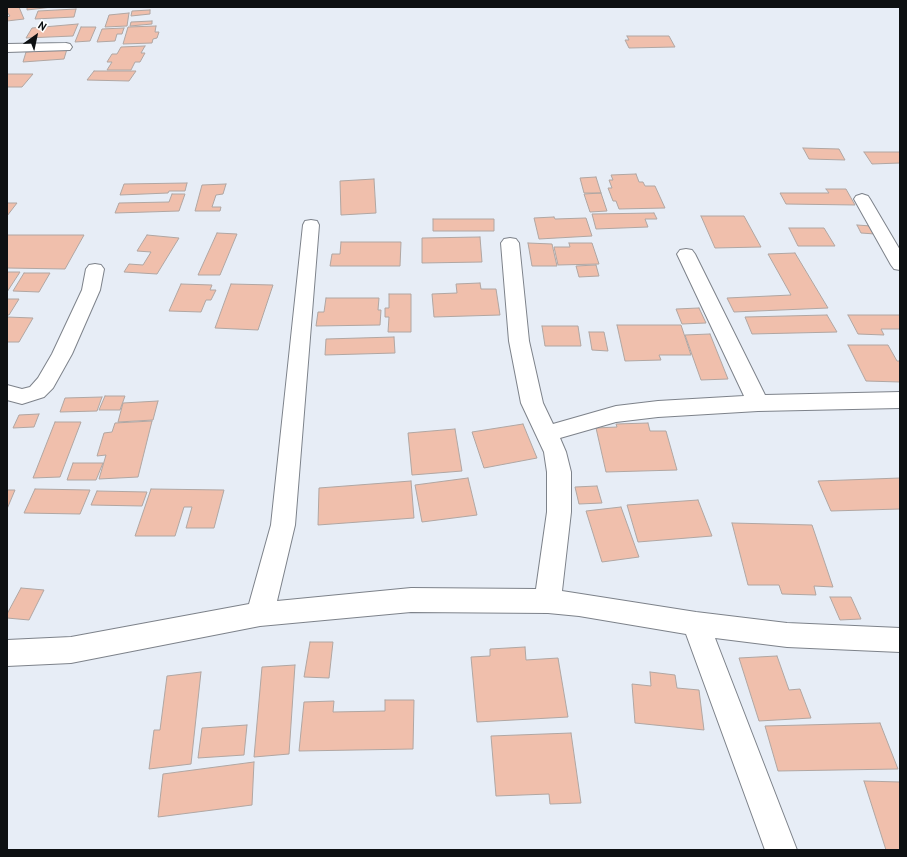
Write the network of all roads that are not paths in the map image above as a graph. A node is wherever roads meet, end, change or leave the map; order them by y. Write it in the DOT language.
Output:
graph roads {
  1 [pos="66,47"];
  2 [pos="7,48"];
  3 [pos="862,199"];
  4 [pos="311,225"];
  5 [pos="510,243"];
  6 [pos="686,254"];
  7 [pos="900,265"];
  8 [pos="95,269"];
  9 [pos="7,392"];
  10 [pos="900,400"];
  11 [pos="758,403"];
  12 [pos="547,434"];
  13 [pos="548,601"];
  14 [pos="260,614"];
  15 [pos="696,624"];
  16 [pos="900,640"];
  17 [pos="7,653"];
  18 [pos="781,850"];
  1 -- 2 [label="street"];
  3 -- 7 [label="street"];
  4 -- 14 [label="street"];
  5 -- 12 [label="street"];
  6 -- 11 [label="street"];
  8 -- 9 [label="street"];
  10 -- 11 [label="street"];
  11 -- 12 [label="street"];
  12 -- 13 [label="street"];
  13 -- 14 [label="street"];
  13 -- 15 [label="street"];
  14 -- 17 [label="street"];
  15 -- 16 [label="street"];
  15 -- 18 [label="street"];
}
